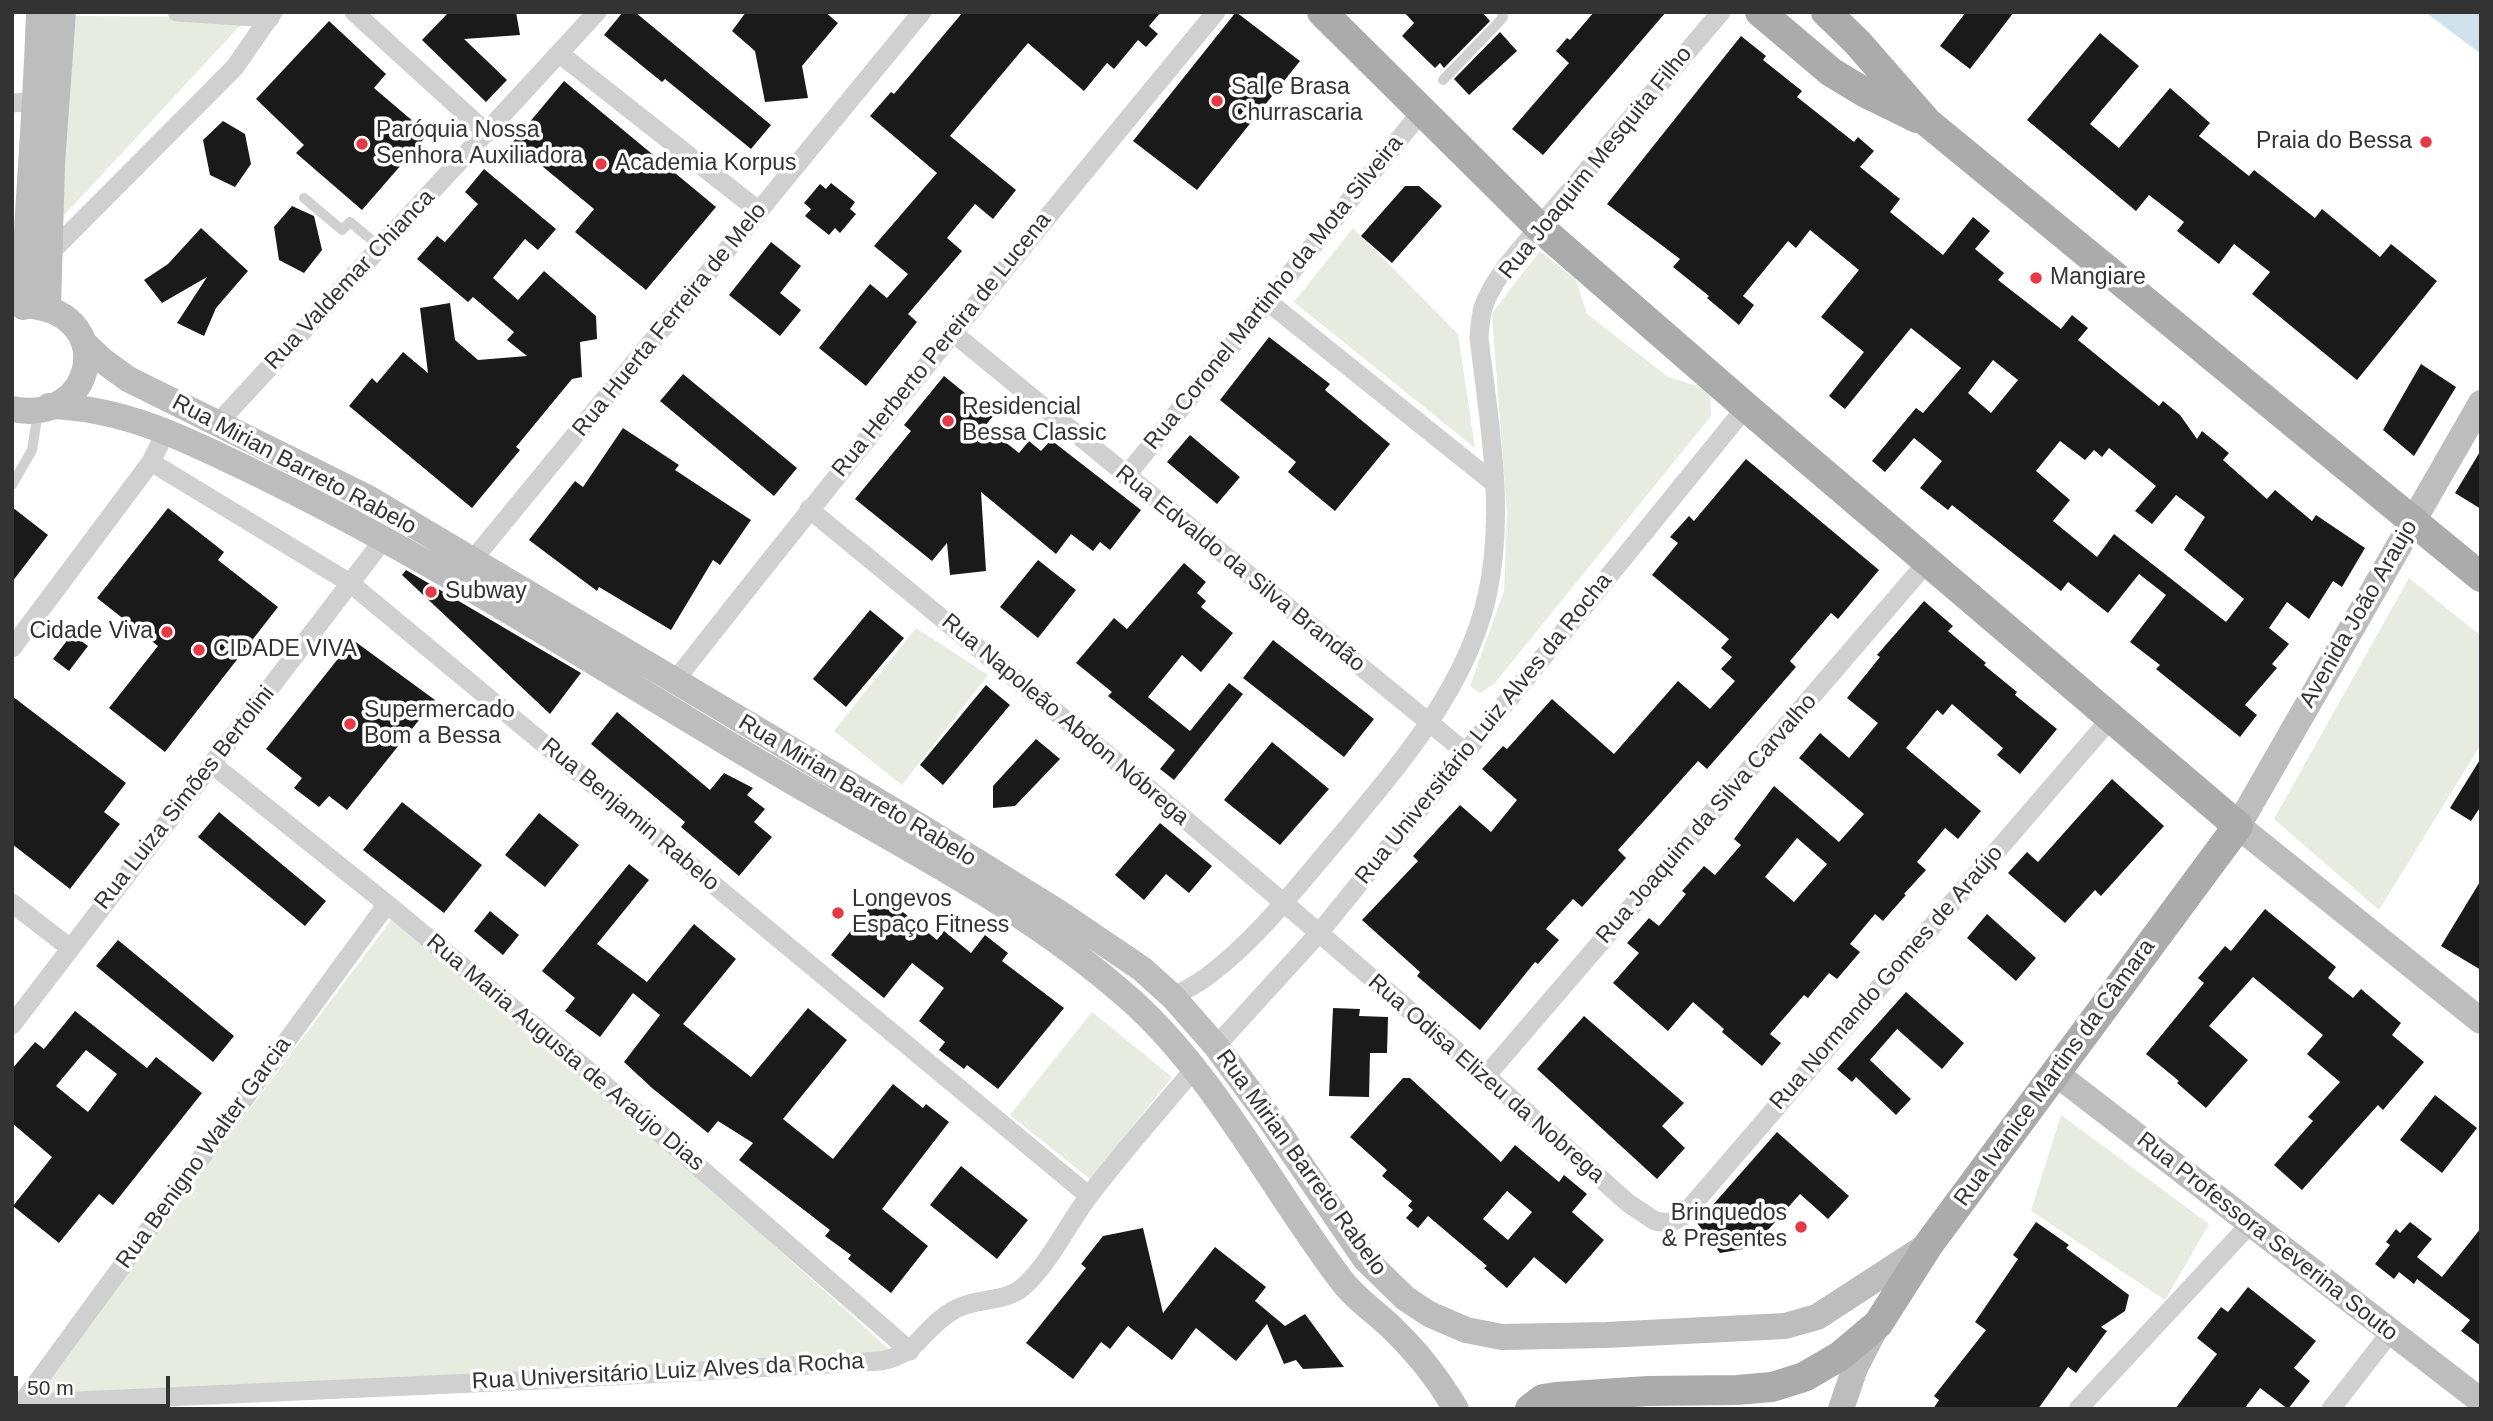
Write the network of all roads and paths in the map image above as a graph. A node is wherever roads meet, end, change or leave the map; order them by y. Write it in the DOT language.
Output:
graph roads {
  1 [pos="39,12"];
  2 [pos="63,12"];
  3 [pos="177,12"];
  4 [pos="354,12"];
  5 [pos="597,12"];
  6 [pos="922,12"];
  7 [pos="1216,12"];
  8 [pos="1322,12"];
  9 [pos="1502,12"];
  10 [pos="1721,12"];
  11 [pos="1760,12"];
  12 [pos="1826,12"];
  13 [pos="272,15"];
  14 [pos="560,54"];
  15 [pos="1443,80"];
  16 [pos="35,102"];
  17 [pos="1422,111"];
  18 [pos="1927,122"];
  19 [pos="487,133"];
  20 [pos="304,198"];
  21 [pos="760,211"];
  22 [pos="1539,227"];
  23 [pos="380,247"];
  24 [pos="48,255"];
  25 [pos="1267,301"];
  26 [pos="28,310"];
  27 [pos="952,332"];
  28 [pos="84,343"];
  29 [pos="2481,403"];
  30 [pos="1746,407"];
  31 [pos="33,409"];
  32 [pos="218,424"];
  33 [pos="166,431"];
  34 [pos="151,461"];
  35 [pos="1126,476"];
  36 [pos="1494,483"];
  37 [pos="12,485"];
  38 [pos="809,509"];
  39 [pos="2412,521"];
  40 [pos="384,539"];
  41 [pos="1928,561"];
  42 [pos="471,562"];
  43 [pos="2481,577"];
  44 [pos="350,583"];
  45 [pos="12,648"];
  46 [pos="674,682"];
  47 [pos="2112,716"];
  48 [pos="1429,723"];
  49 [pos="1464,751"];
  50 [pos="212,764"];
  51 [pos="2238,826"];
  52 [pos="12,902"];
  53 [pos="1284,902"];
  54 [pos="387,904"];
  55 [pos="1319,933"];
  56 [pos="70,948"];
  57 [pos="1173,997"];
  58 [pos="2481,1021"];
  59 [pos="12,1025"];
  60 [pos="1216,1046"];
  61 [pos="1194,1069"];
  62 [pos="2053,1072"];
  63 [pos="1486,1076"];
  64 [pos="1089,1196"];
  65 [pos="1655,1221"];
  66 [pos="2251,1223"];
  67 [pos="1929,1244"];
  68 [pos="1878,1324"];
  69 [pos="2390,1333"];
  70 [pos="910,1351"];
  71 [pos="2481,1401"];
  72 [pos="17,1404"];
  73 [pos="1456,1409"];
  74 [pos="1530,1409"];
  75 [pos="1840,1409"];
  76 [pos="2078,1409"];
  77 [pos="2330,1409"];
  1 -- 16 [label="main road"];
  2 -- 16 [label="main road"];
  3 -- 13 [label="street"];
  4 -- 19 [label="street"];
  5 -- 14 [label="street, Rua Valdemar Chianca"];
  6 -- 21 [label="street, Rua Huerta Ferreira de Melo"];
  7 -- 27 [label="street, Rua Herberto Pereira de Lucena"];
  8 -- 17 [label="main road"];
  9 -- 15 [label="lane"];
  10 -- 22 [label="street, Rua Joaquim Mesquita Filho"];
  11 -- 18 [label="main road"];
  12 -- 18 [label="main road"];
  13 -- 24 [label="street"];
  14 -- 19 [label="street, Rua Valdemar Chianca"];
  14 -- 21 [label="street"];
  16 -- 24 [label="main road"];
  16 -- 26 [label="main road"];
  17 -- 22 [label="main road"];
  17 -- 25 [label="street, Rua Coronel Martinho da Mota Silveira"];
  18 -- 39 [label="main road"];
  19 -- 23 [label="street, Rua Valdemar Chianca"];
  20 -- 23 [label="lane"];
  21 -- 42 [label="street, Rua Huerta Ferreira de Melo"];
  22 -- 30 [label="main road"];
  22 -- 36 [label="street, Rua Joaquim Mesquita Filho"];
  23 -- 32 [label="street, Rua Valdemar Chianca"];
  24 -- 26 [label="main road"];
  25 -- 35 [label="street, Rua Coronel Martinho da Mota Silveira"];
  25 -- 36 [label="street"];
  26 -- 28 [label="main road, Rua Mirian Barreto Rabelo"];
  27 -- 35 [label="street, Rua Edvaldo da Silva Brandão"];
  27 -- 38 [label="street, Rua Herberto Pereira de Lucena"];
  28 -- 31 [label="main road"];
  28 -- 32 [label="main road, Rua Mirian Barreto Rabelo"];
  29 -- 39 [label="main road, Avenida João Araujo"];
  30 -- 41 [label="main road"];
  30 -- 49 [label="street, Rua Universitário Luiz Alves da Rocha"];
  31 -- 33 [label="main road, Rua Mirian Barreto Rabelo"];
  31 -- 37 [label="lane"];
  32 -- 42 [label="main road, Rua Mirian Barreto Rabelo"];
  33 -- 34 [label="street"];
  33 -- 40 [label="main road, Rua Mirian Barreto Rabelo"];
  34 -- 44 [label="street, Rua Benjamin Rabelo"];
  34 -- 45 [label="street"];
  35 -- 48 [label="street, Rua Edvaldo da Silva Brandão"];
  36 -- 48 [label="street, Rua Joaquim Mesquita Filho"];
  38 -- 46 [label="street, Rua Herberto Pereira de Lucena"];
  38 -- 53 [label="street, Rua Napoleão Abdon Nóbrega"];
  39 -- 43 [label="main road"];
  39 -- 51 [label="main road, Avenida João Araujo"];
  40 -- 44 [label="street, Rua Luiza Simões Bertolini"];
  40 -- 61 [label="main road, Rua Mirian Barreto Rabelo"];
  41 -- 47 [label="main road"];
  41 -- 63 [label="street, Rua Joaquim da Silva Carvalho"];
  42 -- 46 [label="main road, Rua Mirian Barreto Rabelo"];
  44 -- 50 [label="street, Rua Luiza Simões Bertolini"];
  44 -- 64 [label="street, Rua Benjamin Rabelo"];
  46 -- 57 [label="main road, Rua Mirian Barreto Rabelo"];
  47 -- 51 [label="main road"];
  47 -- 65 [label="street, Rua Normando Gomes de Araújo"];
  48 -- 49 [label="street, Rua Edvaldo da Silva Brandão"];
  48 -- 53 [label="street, Rua Joaquim Mesquita Filho"];
  49 -- 55 [label="street, Rua Universitário Luiz Alves da Rocha"];
  50 -- 54 [label="street, Rua Maria Augusta de Araújo Dias"];
  50 -- 56 [label="street, Rua Luiza Simões Bertolini"];
  51 -- 58 [label="main road"];
  51 -- 62 [label="main road, Rua Ivanice Martins da Câmara"];
  52 -- 56 [label="street"];
  53 -- 55 [label="street, Rua Napoleão Abdon Nóbrega"];
  53 -- 57 [label="street, Rua Joaquim Mesquita Filho"];
  54 -- 70 [label="street, Rua Maria Augusta de Araújo Dias"];
  54 -- 72 [label="street, Rua Benigno Walter Garcia"];
  55 -- 60 [label="street, Rua Universitário Luiz Alves da Rocha"];
  55 -- 63 [label="street, Rua Odisa Elizeu da Nobrega"];
  56 -- 59 [label="street, Rua Luiza Simões Bertolini"];
  57 -- 60 [label="main road, Rua Mirian Barreto Rabelo"];
  60 -- 67 [label="main road, Rua Mirian Barreto Rabelo"];
  61 -- 64 [label="street, Rua Universitário Luiz Alves da Rocha"];
  61 -- 73 [label="main road, Rua Mirian Barreto Rabelo"];
  62 -- 66 [label="main road, Rua Professora Severina Souto"];
  62 -- 67 [label="main road, Rua Ivanice Martins da Câmara"];
  63 -- 65 [label="street, Rua Odisa Elizeu da Nobrega"];
  64 -- 70 [label="street, Rua Universitário Luiz Alves da Rocha"];
  66 -- 69 [label="main road, Rua Professora Severina Souto"];
  66 -- 76 [label="street"];
  67 -- 68 [label="main road, Rua Ivanice Martins da Câmara"];
  68 -- 74 [label="main road, Rua Ivanice Martins da Câmara"];
  68 -- 75 [label="main road, Rua Ivanice Martins da Câmara"];
  69 -- 71 [label="main road, Rua Professora Severina Souto"];
  69 -- 77 [label="street"];
  70 -- 72 [label="street, Rua Universitário Luiz Alves da Rocha"];
}
